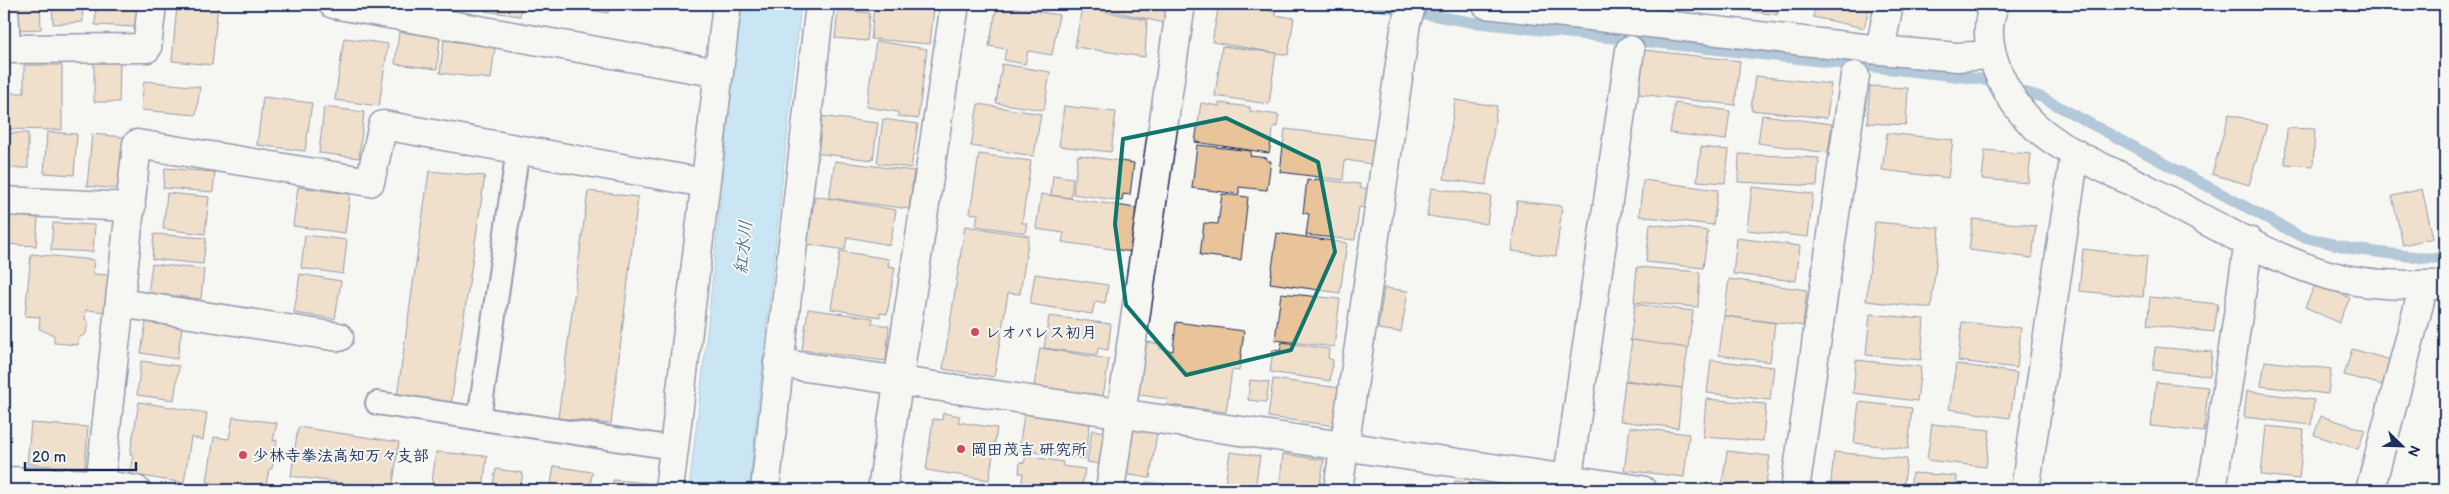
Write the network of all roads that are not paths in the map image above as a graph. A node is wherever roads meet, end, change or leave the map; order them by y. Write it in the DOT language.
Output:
graph roads {
  1 [pos="4,4"];
  2 [pos="152,4"];
  3 [pos="333,4"];
  4 [pos="728,4"];
  5 [pos="820,4"];
  6 [pos="955,4"];
  7 [pos="1181,4"];
  8 [pos="1486,4"];
  9 [pos="1890,4"];
  10 [pos="1995,4"];
  11 [pos="1589,10"];
  12 [pos="1410,11"];
  13 [pos="5,48"];
  14 [pos="1630,50"];
  15 [pos="1880,50"];
  16 [pos="1994,63"];
  17 [pos="719,74"];
  18 [pos="1855,76"];
  19 [pos="518,149"];
  20 [pos="2075,153"];
  21 [pos="706,183"];
  22 [pos="4,201"];
  23 [pos="130,207"];
  24 [pos="2248,241"];
  25 [pos="2435,285"];
  26 [pos="120,302"];
  27 [pos="339,337"];
  28 [pos="778,363"];
  29 [pos="897,382"];
  30 [pos="377,403"];
  31 [pos="1121,415"];
  32 [pos="479,419"];
  33 [pos="1343,447"];
  34 [pos="674,448"];
  35 [pos="4,481"];
  36 [pos="1567,485"];
  37 [pos="83,486"];
  38 [pos="136,490"];
  39 [pos="669,490"];
  40 [pos="765,490"];
  41 [pos="882,490"];
  42 [pos="1110,490"];
  43 [pos="1338,490"];
  44 [pos="1642,490"];
  45 [pos="1795,490"];
  46 [pos="2025,490"];
  47 [pos="2212,490"];
  48 [pos="2370,490"];
  1 -- 13 [label="street"];
  2 -- 13 [label="street"];
  3 -- 17 [label="street"];
  4 -- 17 [label="street"];
  5 -- 28 [label="street"];
  6 -- 29 [label="street"];
  7 -- 31 [label="street"];
  8 -- 11 [label="street"];
  9 -- 15 [label="street"];
  10 -- 16 [label="street"];
  11 -- 15 [label="street"];
  12 -- 33 [label="street"];
  14 -- 36 [label="street"];
  15 -- 16 [label="street"];
  16 -- 20 [label="street"];
  17 -- 21 [label="street"];
  18 -- 45 [label="street"];
  19 -- 21 [label="street"];
  19 -- 23 [label="street"];
  19 -- 32 [label="lane"];
  20 -- 24 [label="street"];
  20 -- 46 [label="street"];
  21 -- 34 [label="street"];
  22 -- 23 [label="street"];
  23 -- 26 [label="street"];
  24 -- 25 [label="street"];
  24 -- 47 [label="street"];
  25 -- 48 [label="street"];
  26 -- 27 [label="street"];
  26 -- 37 [label="street"];
  28 -- 29 [label="street"];
  28 -- 40 [label="street"];
  29 -- 31 [label="street"];
  29 -- 41 [label="street"];
  30 -- 32 [label="lane"];
  31 -- 33 [label="street"];
  31 -- 42 [label="street"];
  32 -- 34 [label="lane"];
  33 -- 36 [label="street"];
  33 -- 43 [label="street"];
  34 -- 39 [label="street"];
  35 -- 37 [label="street"];
  36 -- 44 [label="street"];
  37 -- 38 [label="street"];
}
